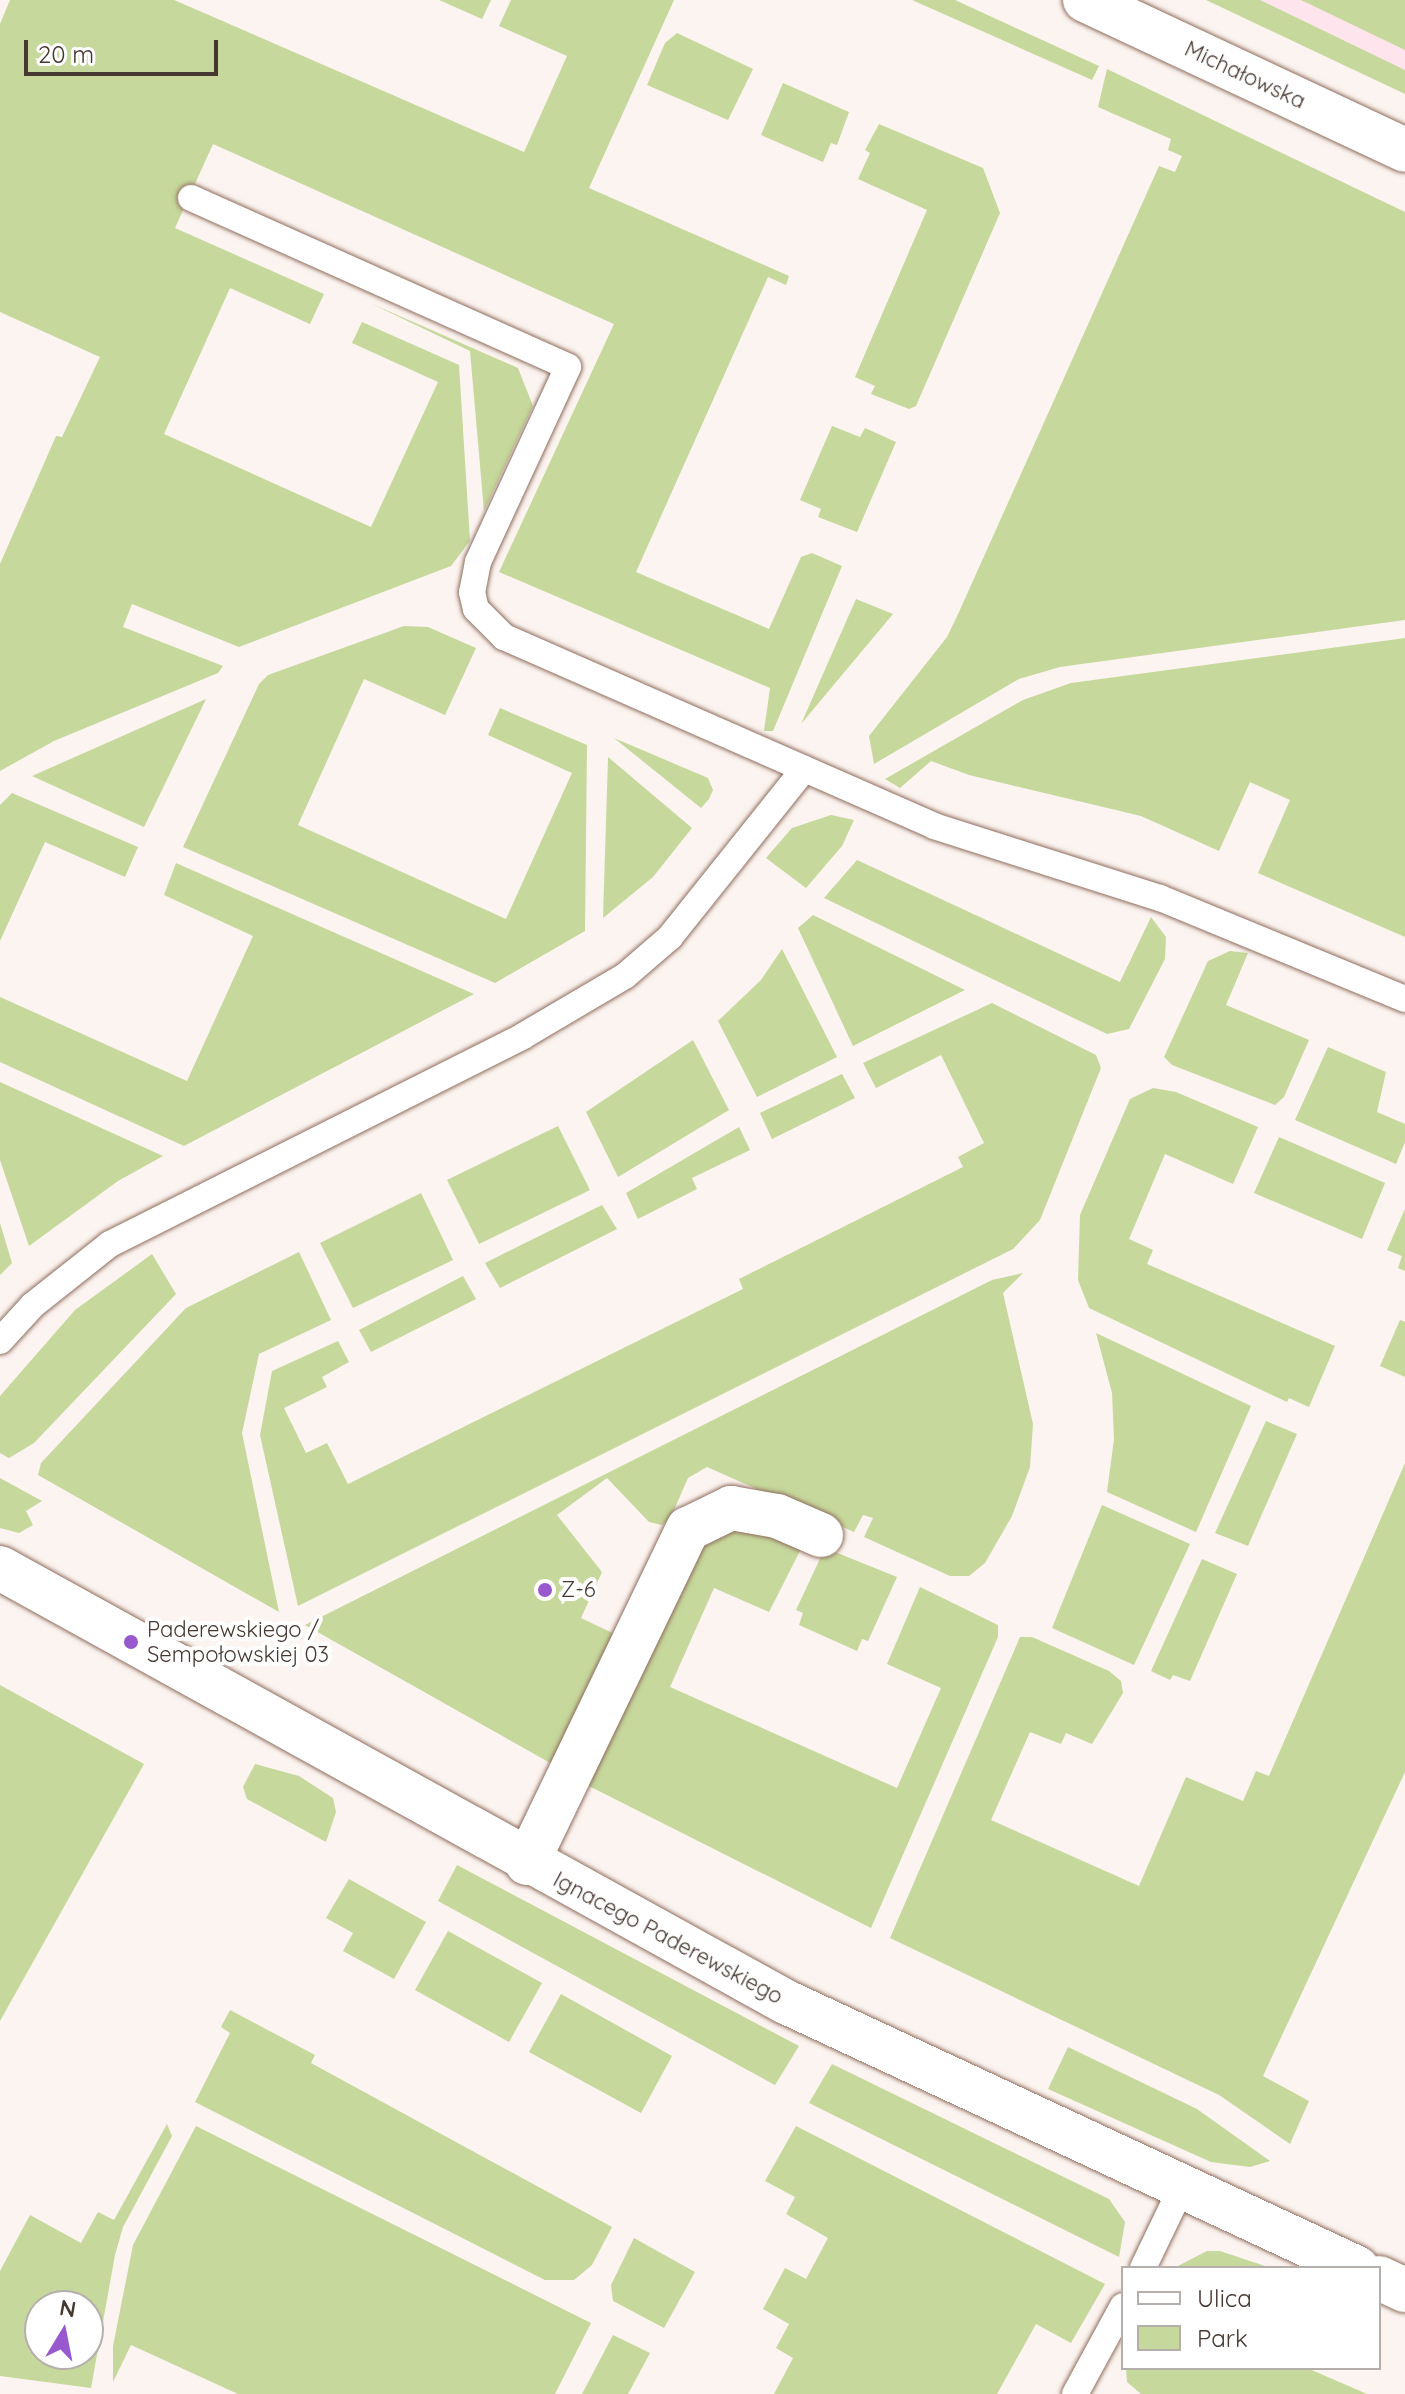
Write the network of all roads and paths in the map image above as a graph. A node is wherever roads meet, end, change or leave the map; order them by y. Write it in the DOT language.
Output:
graph roads {
  1 [pos="1085,0"];
  2 [pos="1405,150"];
  3 [pos="191,198"];
  4 [pos="804,769"];
  5 [pos="1405,999"];
  6 [pos="0,1341"];
  7 [pos="821,1535"];
  8 [pos="0,1568"];
  9 [pos="527,1863"];
  10 [pos="1182,2187"];
  11 [pos="1144,2266"];
  12 [pos="1353,2266"];
  13 [pos="1381,2279"];
  14 [pos="1405,2290"];
  15 [pos="1121,2310"];
  16 [pos="1075,2394"];
  1 -- 2 [label="street, Michałowska"];
  3 -- 4 [label="lane"];
  4 -- 5 [label="lane"];
  4 -- 6 [label="lane"];
  7 -- 9 [label="street"];
  8 -- 9 [label="street, Ignacego Paderewskiego"];
  9 -- 10 [label="street, Ignacego Paderewskiego"];
  10 -- 11 [label="lane"];
  10 -- 12 [label="street, Ignacego Paderewskiego"];
  13 -- 14 [label="street"];
  15 -- 16 [label="lane"];
}
